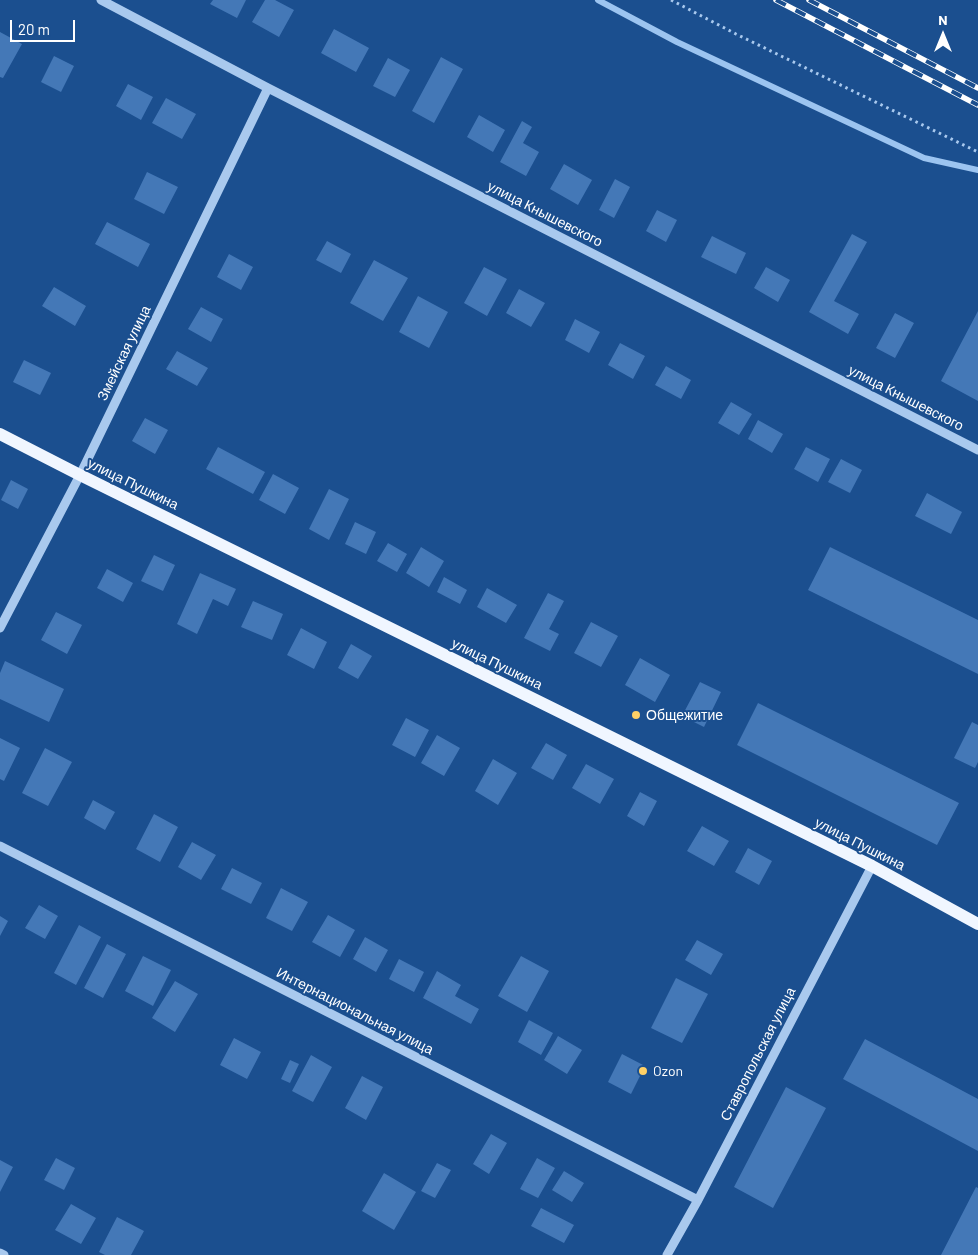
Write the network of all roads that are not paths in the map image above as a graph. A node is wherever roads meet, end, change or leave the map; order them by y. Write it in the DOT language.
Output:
graph roads {
  1 [pos="101,0"];
  2 [pos="268,88"];
  3 [pos="0,434"];
  4 [pos="978,450"];
  5 [pos="80,475"];
  6 [pos="0,628"];
  7 [pos="0,846"];
  8 [pos="872,866"];
  9 [pos="978,924"];
  10 [pos="698,1200"];
  11 [pos="0,1253"];
  12 [pos="4,1255"];
  13 [pos="667,1255"];
  1 -- 2 [label="street, улица Кнышевского"];
  2 -- 4 [label="street, улица Кнышевского"];
  2 -- 5 [label="street, Змейская улица"];
  3 -- 5 [label="main road, улица Пушкина"];
  5 -- 6 [label="street, Змейская улица"];
  5 -- 8 [label="main road, улица Пушкина"];
  7 -- 10 [label="street, Интернациональная улица"];
  8 -- 9 [label="main road, улица Пушкина"];
  8 -- 10 [label="street, Ставропольская улица"];
  10 -- 13 [label="street, Ставропольская улица"];
  11 -- 12 [label="street"];
}
